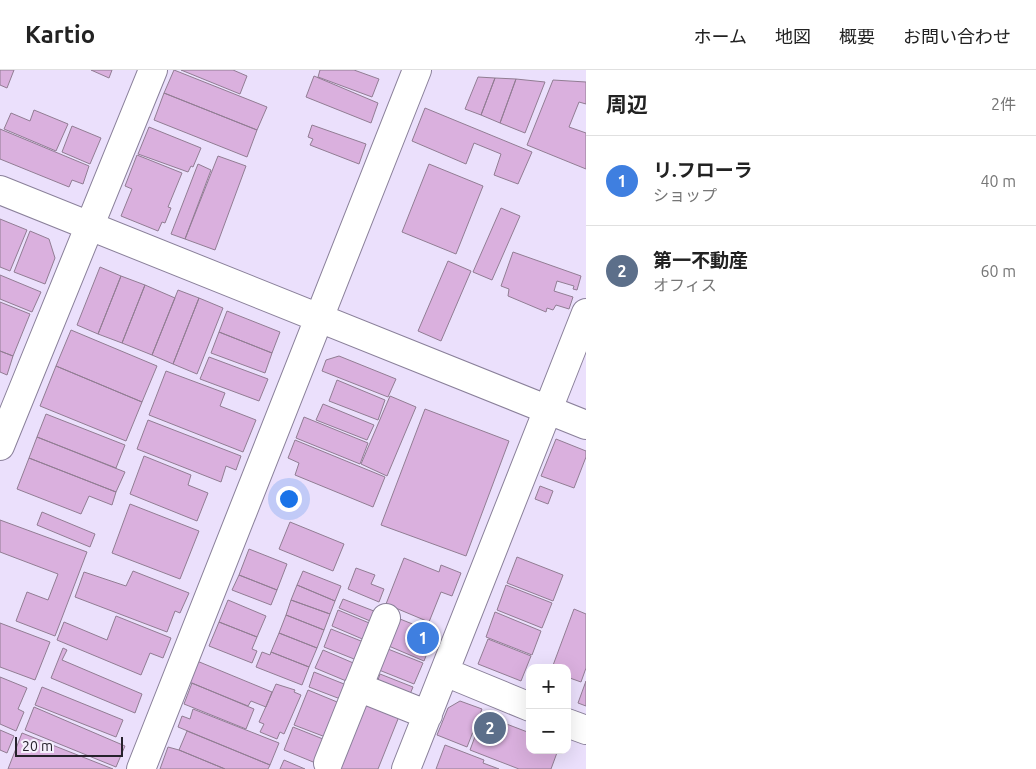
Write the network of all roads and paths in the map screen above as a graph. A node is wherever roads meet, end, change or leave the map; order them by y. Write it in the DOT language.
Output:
graph roads {
  1 [pos="152,70"];
  2 [pos="417,70"];
  3 [pos="0,190"];
  4 [pos="89,226"];
  5 [pos="586,313"];
  6 [pos="319,318"];
  7 [pos="549,411"];
  8 [pos="586,425"];
  9 [pos="0,446"];
  10 [pos="386,618"];
  11 [pos="445,672"];
  12 [pos="358,687"];
  13 [pos="526,705"];
  14 [pos="428,715"];
  15 [pos="571,724"];
  16 [pos="586,730"];
  17 [pos="328,763"];
  18 [pos="141,769"];
  19 [pos="406,769"];
  1 -- 4 [label="street"];
  2 -- 6 [label="street"];
  3 -- 4 [label="street"];
  4 -- 6 [label="street"];
  4 -- 9 [label="street"];
  5 -- 7 [label="street"];
  6 -- 7 [label="street"];
  6 -- 18 [label="street"];
  7 -- 8 [label="street"];
  7 -- 11 [label="street"];
  10 -- 12 [label="street"];
  11 -- 13 [label="street"];
  11 -- 14 [label="street"];
  12 -- 14 [label="street"];
  12 -- 17 [label="street"];
  14 -- 19 [label="street"];
  15 -- 16 [label="street"];
}
